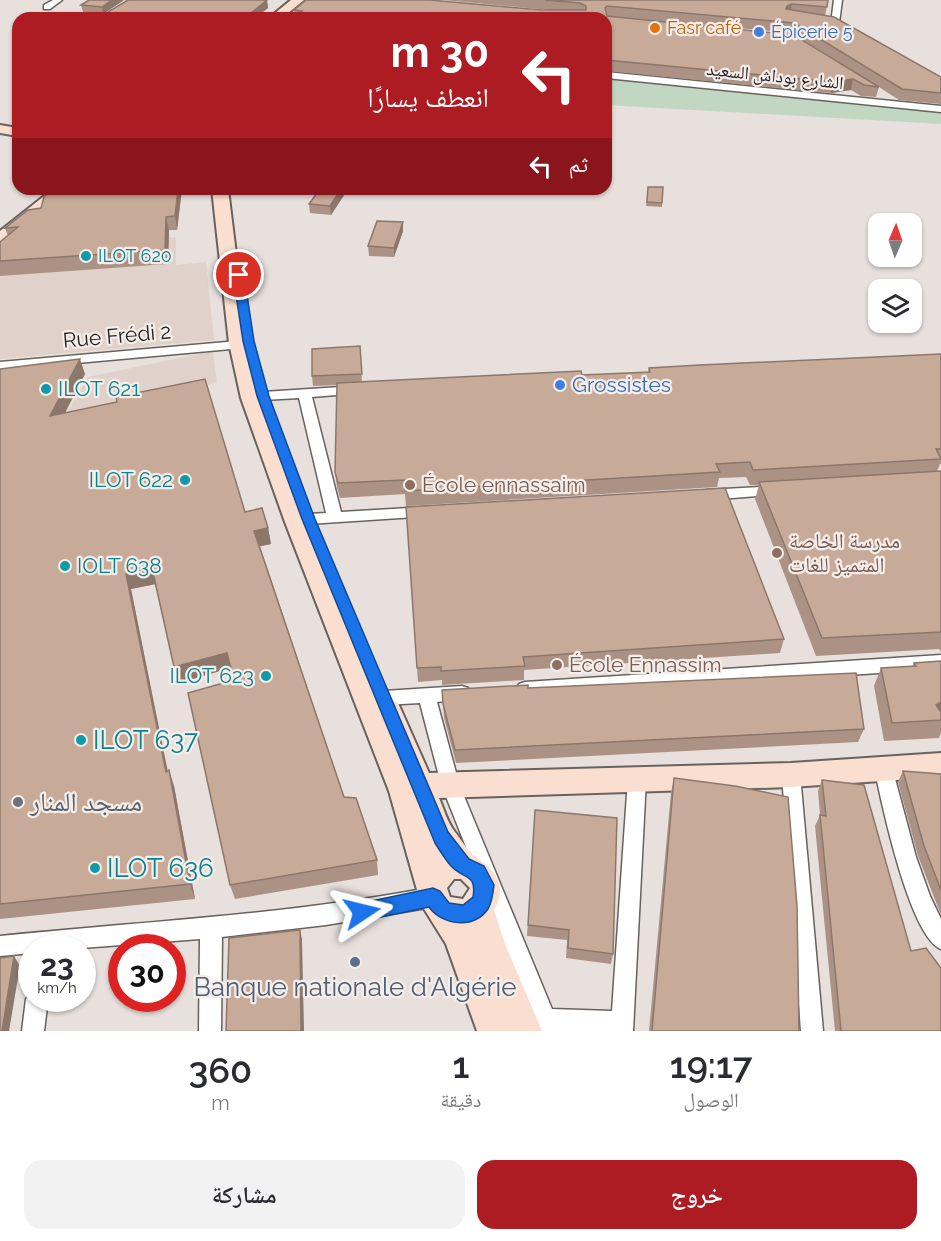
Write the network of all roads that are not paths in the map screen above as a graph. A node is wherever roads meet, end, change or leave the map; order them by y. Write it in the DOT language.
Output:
graph roads {
  1 [pos="57,0"];
  2 [pos="838,0"];
  3 [pos="301,2"];
  4 [pos="47,7"];
  5 [pos="285,12"];
  6 [pos="824,22"];
  7 [pos="835,23"];
  8 [pos="844,28"];
  9 [pos="612,76"];
  10 [pos="880,93"];
  11 [pos="899,105"];
  12 [pos="941,109"];
  13 [pos="55,195"];
  14 [pos="221,195"];
  15 [pos="230,195"];
  16 [pos="0,239"];
  17 [pos="238,345"];
  18 [pos="0,366"];
  19 [pos="370,389"];
  20 [pos="304,393"];
  21 [pos="263,396"];
  22 [pos="789,490"];
  23 [pos="690,496"];
  24 [pos="443,511"];
  25 [pos="335,517"];
  26 [pos="309,519"];
  27 [pos="941,662"];
  28 [pos="509,690"];
  29 [pos="474,692"];
  30 [pos="427,696"];
  31 [pos="384,698"];
  32 [pos="941,765"];
  33 [pos="884,771"];
  34 [pos="791,775"];
  35 [pos="637,779"];
  36 [pos="450,783"];
  37 [pos="418,786"];
  38 [pos="463,865"];
  39 [pos="436,898"];
  40 [pos="477,907"];
  41 [pos="211,926"];
  42 [pos="96,939"];
  43 [pos="941,939"];
  44 [pos="0,946"];
  45 [pos="18,946"];
  46 [pos="35,1012"];
  47 [pos="521,1025"];
  48 [pos="622,1027"];
  49 [pos="33,1031"];
  50 [pos="210,1031"];
  51 [pos="812,1031"];
  1 -- 4 [label="street"];
  2 -- 7 [label="street"];
  3 -- 5 [label="main road"];
  6 -- 7 [label="street"];
  7 -- 8 [label="street"];
  9 -- 11 [label="street, الشارع بوداش السعيد"];
  10 -- 11 [label="street"];
  11 -- 12 [label="street, الشارع بوداش السعيد"];
  13 -- 16 [label="main road"];
  14 -- 17 [label="main road"];
  15 -- 21 [label="main road"];
  17 -- 18 [label="street, Rue Frédi 2"];
  17 -- 39 [label="main road"];
  19 -- 20 [label="street"];
  20 -- 21 [label="street"];
  20 -- 25 [label="street"];
  21 -- 26 [label="main road"];
  22 -- 23 [label="street"];
  24 -- 25 [label="street"];
  25 -- 26 [label="street"];
  26 -- 31 [label="main road"];
  27 -- 28 [label="street"];
  29 -- 30 [label="street"];
  30 -- 31 [label="street"];
  30 -- 36 [label="street"];
  31 -- 37 [label="main road"];
  32 -- 33 [label="main road"];
  33 -- 34 [label="main road"];
  33 -- 43 [label="street"];
  34 -- 35 [label="main road"];
  34 -- 51 [label="street"];
  35 -- 36 [label="main road"];
  35 -- 48 [label="street"];
  36 -- 37 [label="main road"];
  36 -- 47 [label="street"];
  37 -- 38 [label="main road"];
  38 -- 39 [label="main road"];
  38 -- 40 [label="main road"];
  39 -- 40 [label="main road"];
  39 -- 41 [label="street"];
  39 -- 47 [label="main road"];
  40 -- 47 [label="main road"];
  41 -- 42 [label="street"];
  41 -- 50 [label="street"];
  44 -- 45 [label="street"];
  46 -- 49 [label="street"];
  47 -- 48 [label="street"];
}
